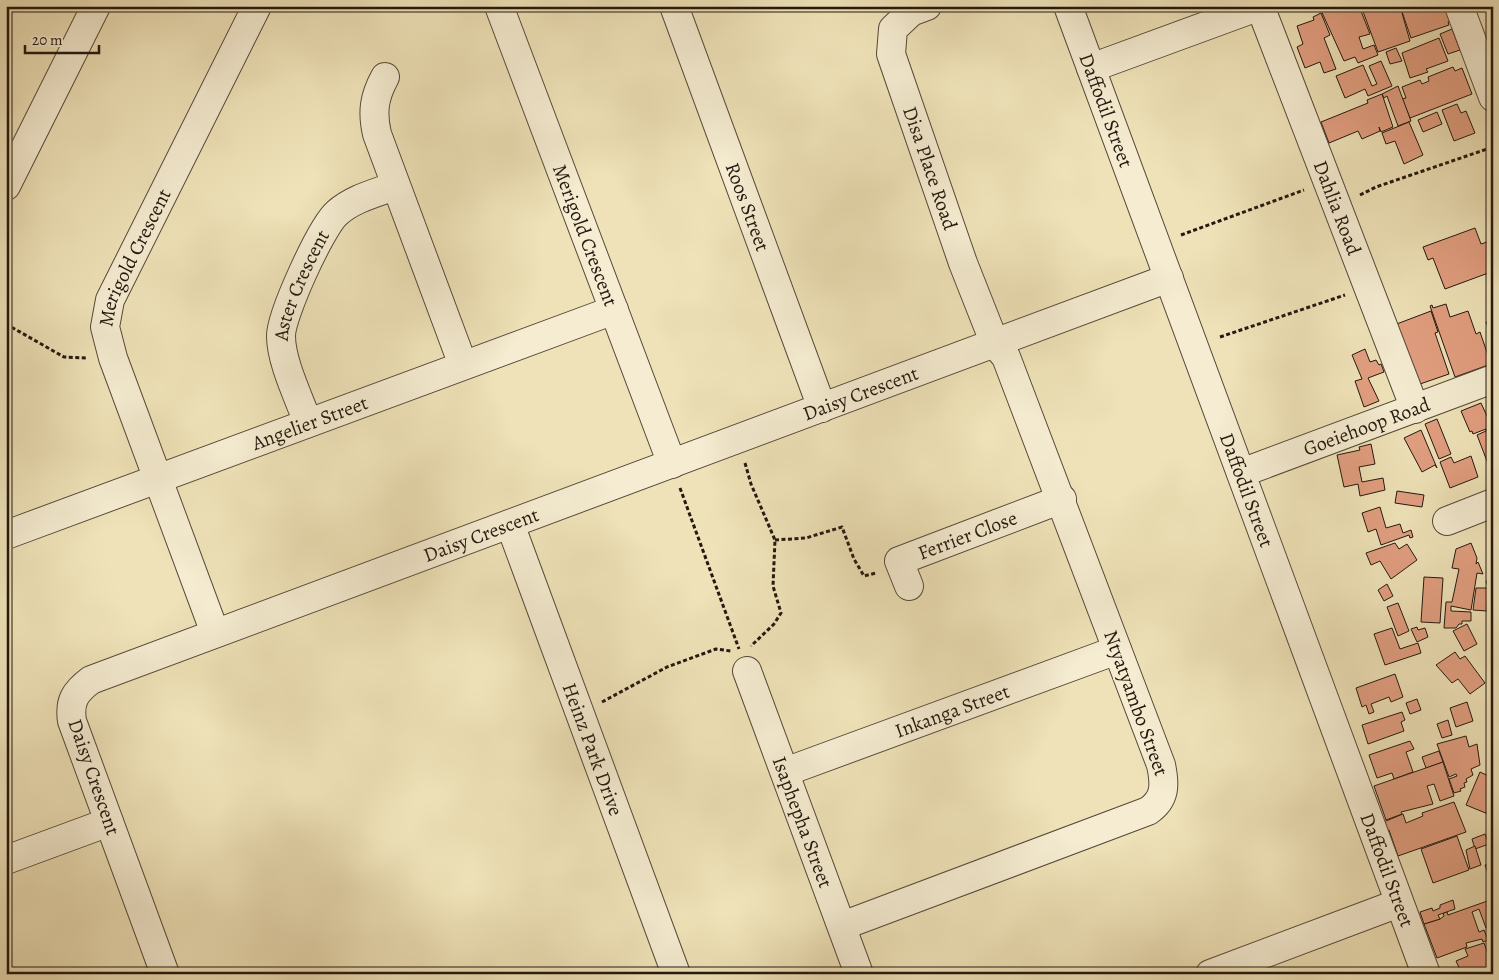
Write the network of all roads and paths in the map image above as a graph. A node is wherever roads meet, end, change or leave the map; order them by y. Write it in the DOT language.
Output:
graph roads {
  1 [pos="96,6"];
  2 [pos="257,6"];
  3 [pos="499,6"];
  4 [pos="674,6"];
  5 [pos="927,6"];
  6 [pos="1068,6"];
  7 [pos="1260,6"];
  8 [pos="1459,6"];
  9 [pos="1091,68"];
  10 [pos="385,77"];
  11 [pos="1493,97"];
  12 [pos="1493,147"];
  13 [pos="9,172"];
  14 [pos="1328,182"];
  15 [pos="395,186"];
  16 [pos="1337,206"];
  17 [pos="1156,242"];
  18 [pos="1169,278"];
  19 [pos="1368,287"];
  20 [pos="614,310"];
  21 [pos="6,324"];
  22 [pos="1217,330"];
  23 [pos="995,344"];
  24 [pos="112,358"];
  25 [pos="463,365"];
  26 [pos="1493,379"];
  27 [pos="822,408"];
  28 [pos="1415,409"];
  29 [pos="308,423"];
  30 [pos="738,439"];
  31 [pos="672,464"];
  32 [pos="1241,473"];
  33 [pos="157,478"];
  34 [pos="1062,499"];
  35 [pos="1493,503"];
  36 [pos="1447,521"];
  37 [pos="510,524"];
  38 [pos="6,535"];
  39 [pos="774,540"];
  40 [pos="899,561"];
  41 [pos="909,586"];
  42 [pos="215,633"];
  43 [pos="1117,650"];
  44 [pos="744,662"];
  45 [pos="580,713"];
  46 [pos="785,772"];
  47 [pos="110,822"];
  48 [pos="6,860"];
  49 [pos="1399,903"];
  50 [pos="842,926"];
  51 [pos="163,973"];
  52 [pos="676,974"];
  53 [pos="859,974"];
  54 [pos="1210,974"];
  55 [pos="1426,974"];
  1 -- 13 [label="street"];
  2 -- 24 [label="street, Merigold Crescent"];
  3 -- 20 [label="street, Merigold Crescent"];
  4 -- 27 [label="street, Roos Street"];
  5 -- 23 [label="street, Disa Place Road"];
  6 -- 9 [label="street, Daffodil Street"];
  7 -- 9 [label="street, Dahlia Road"];
  7 -- 14 [label="street, Dahlia Road"];
  8 -- 11 [label="street"];
  9 -- 17 [label="street, Daffodil Street"];
  10 -- 15 [label="street"];
  12 -- 16 [label="path"];
  14 -- 16 [label="street, Dahlia Road"];
  14 -- 17 [label="path"];
  15 -- 25 [label="street"];
  15 -- 29 [label="street, Aster Crescent"];
  16 -- 19 [label="street, Dahlia Road"];
  17 -- 18 [label="street, Daffodil Street"];
  18 -- 23 [label="street, Daisy Crescent"];
  18 -- 32 [label="street, Daffodil Street"];
  19 -- 22 [label="path"];
  19 -- 28 [label="street, Dahlia Road"];
  20 -- 25 [label="street, Angelier Street"];
  20 -- 31 [label="street, Merigold Crescent"];
  21 -- 24 [label="path"];
  23 -- 27 [label="street, Daisy Crescent"];
  23 -- 34 [label="street, Ntyatyambo Street"];
  24 -- 33 [label="street, Merigold Crescent"];
  25 -- 29 [label="street, Angelier Street"];
  26 -- 28 [label="street, Goeiehoop Road"];
  27 -- 30 [label="street, Daisy Crescent"];
  28 -- 32 [label="street, Goeiehoop Road"];
  29 -- 33 [label="street, Angelier Street"];
  30 -- 31 [label="street, Daisy Crescent"];
  30 -- 39 [label="path"];
  31 -- 37 [label="street, Daisy Crescent"];
  31 -- 44 [label="path"];
  32 -- 49 [label="street, Daffodil Street"];
  33 -- 38 [label="street, Angelier Street"];
  33 -- 42 [label="street, Merigold Crescent"];
  34 -- 40 [label="street, Ferrier Close"];
  34 -- 43 [label="street, Ntyatyambo Street"];
  35 -- 36 [label="street"];
  37 -- 42 [label="street, Daisy Crescent"];
  37 -- 45 [label="street, Heinz Park Drive"];
  39 -- 40 [label="path"];
  39 -- 44 [label="path"];
  40 -- 41 [label="street, Ferrier Close"];
  42 -- 47 [label="street, Daisy Crescent"];
  43 -- 46 [label="street, Inkanga Street"];
  43 -- 50 [label="street, Ntyatyambo Street"];
  44 -- 45 [label="path"];
  44 -- 46 [label="street, Isaphepha Street"];
  45 -- 52 [label="street, Heinz Park Drive"];
  46 -- 50 [label="street, Isaphepha Street"];
  47 -- 48 [label="street"];
  47 -- 51 [label="street, Daisy Crescent"];
  49 -- 54 [label="street"];
  49 -- 55 [label="street, Daffodil Street"];
  50 -- 53 [label="street, Isaphepha Street"];
}
